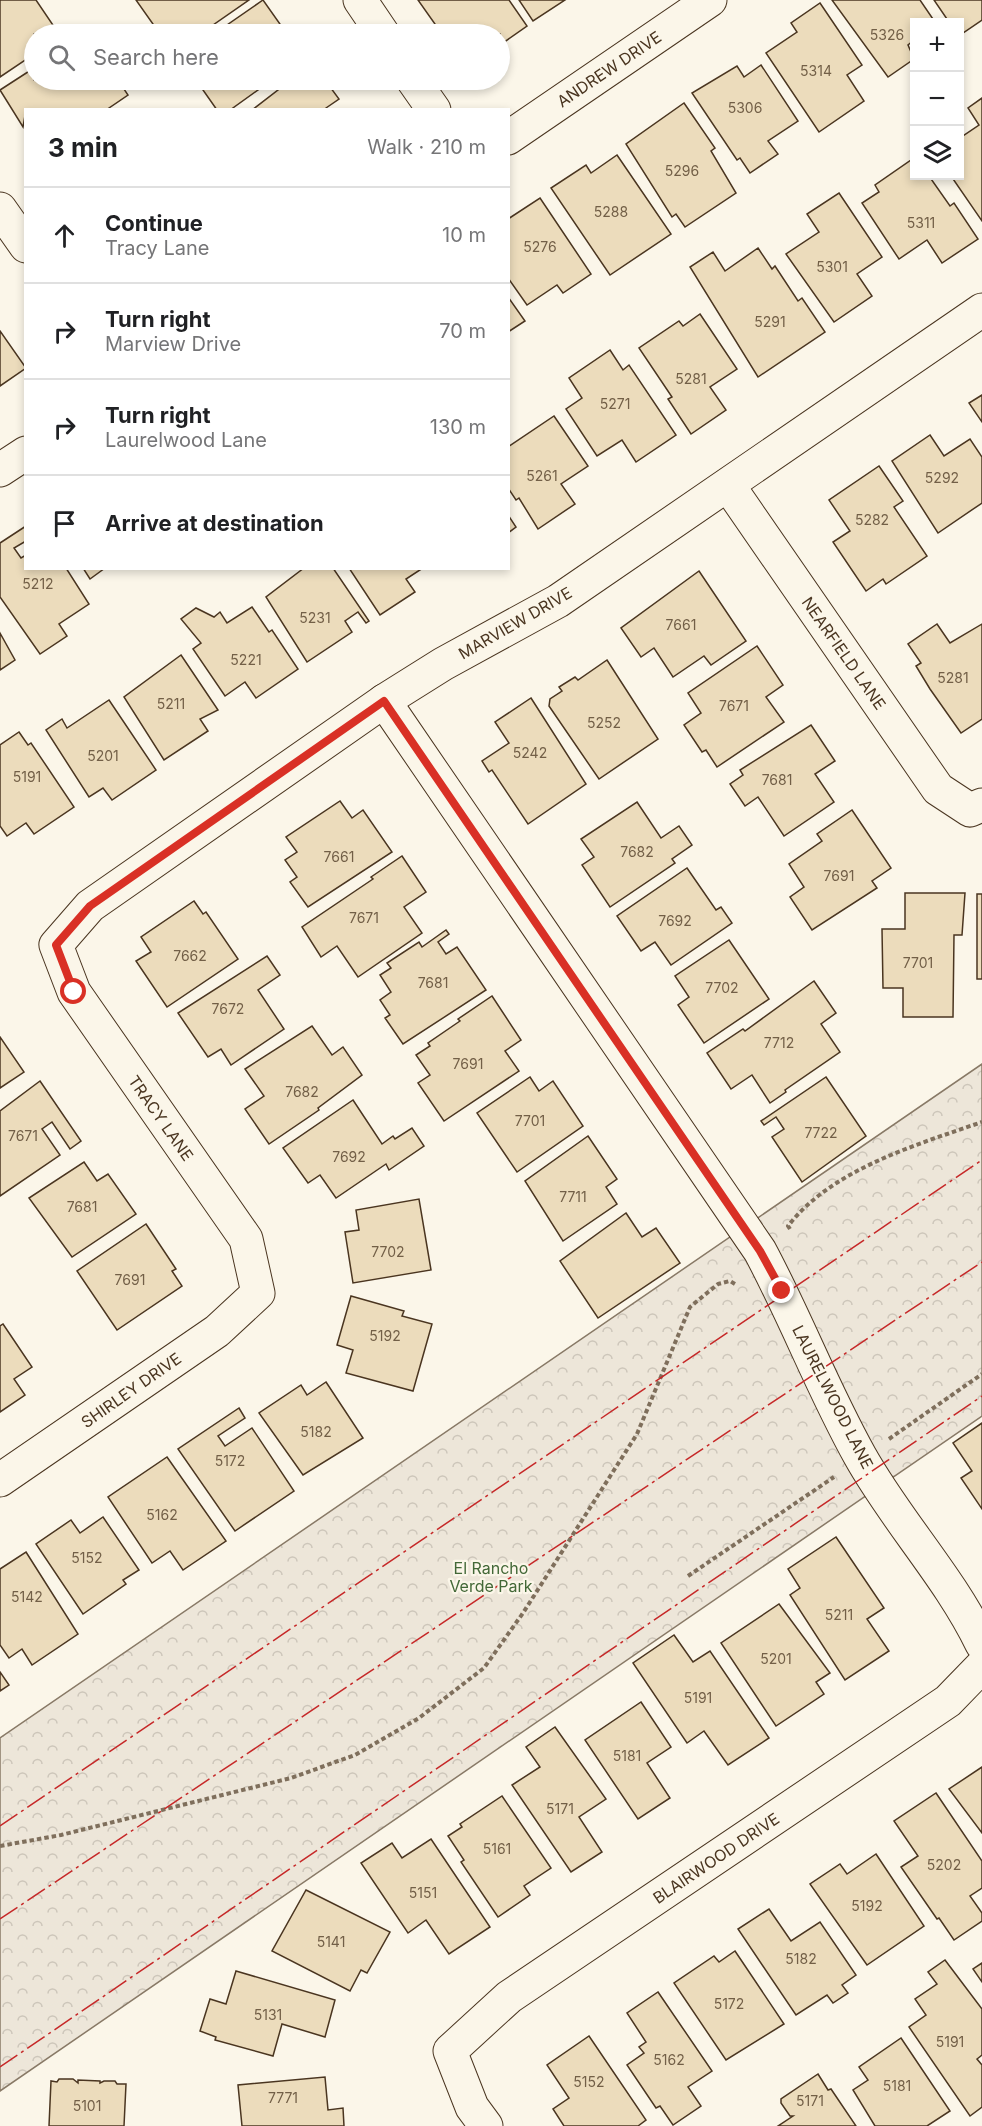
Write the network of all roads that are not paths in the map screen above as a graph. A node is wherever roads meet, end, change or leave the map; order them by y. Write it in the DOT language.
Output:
graph roads {
  1 [pos="360,0"];
  2 [pos="710,0"];
  3 [pos="376,24"];
  4 [pos="421,90"];
  5 [pos="433,108"];
  6 [pos="510,137"];
  7 [pos="0,209"];
  8 [pos="24,243"];
  9 [pos="982,310"];
  10 [pos="24,454"];
  11 [pos="0,470"];
  12 [pos="728,485"];
  13 [pos="384,701"];
  14 [pos="976,808"];
  15 [pos="56,945"];
  16 [pos="258,1293"];
  17 [pos="0,1480"];
  18 [pos="982,1644"];
  19 [pos="982,1666"];
  20 [pos="486,2126"];
  1 -- 3 [label="street"];
  2 -- 6 [label="street, ANDREW DRIVE"];
  4 -- 5 [label="street"];
  7 -- 8 [label="street"];
  9 -- 12 [label="street, MARVIEW DRIVE"];
  10 -- 11 [label="street"];
  12 -- 13 [label="street, MARVIEW DRIVE"];
  12 -- 14 [label="street, NEARFIELD LANE"];
  13 -- 15 [label="street, MARVIEW DRIVE"];
  13 -- 18 [label="street, LAURELWOOD LANE"];
  15 -- 16 [label="street, TRACY LANE"];
  16 -- 17 [label="street, SHIRLEY DRIVE"];
  19 -- 20 [label="street, BLAIRWOOD DRIVE"];
}
